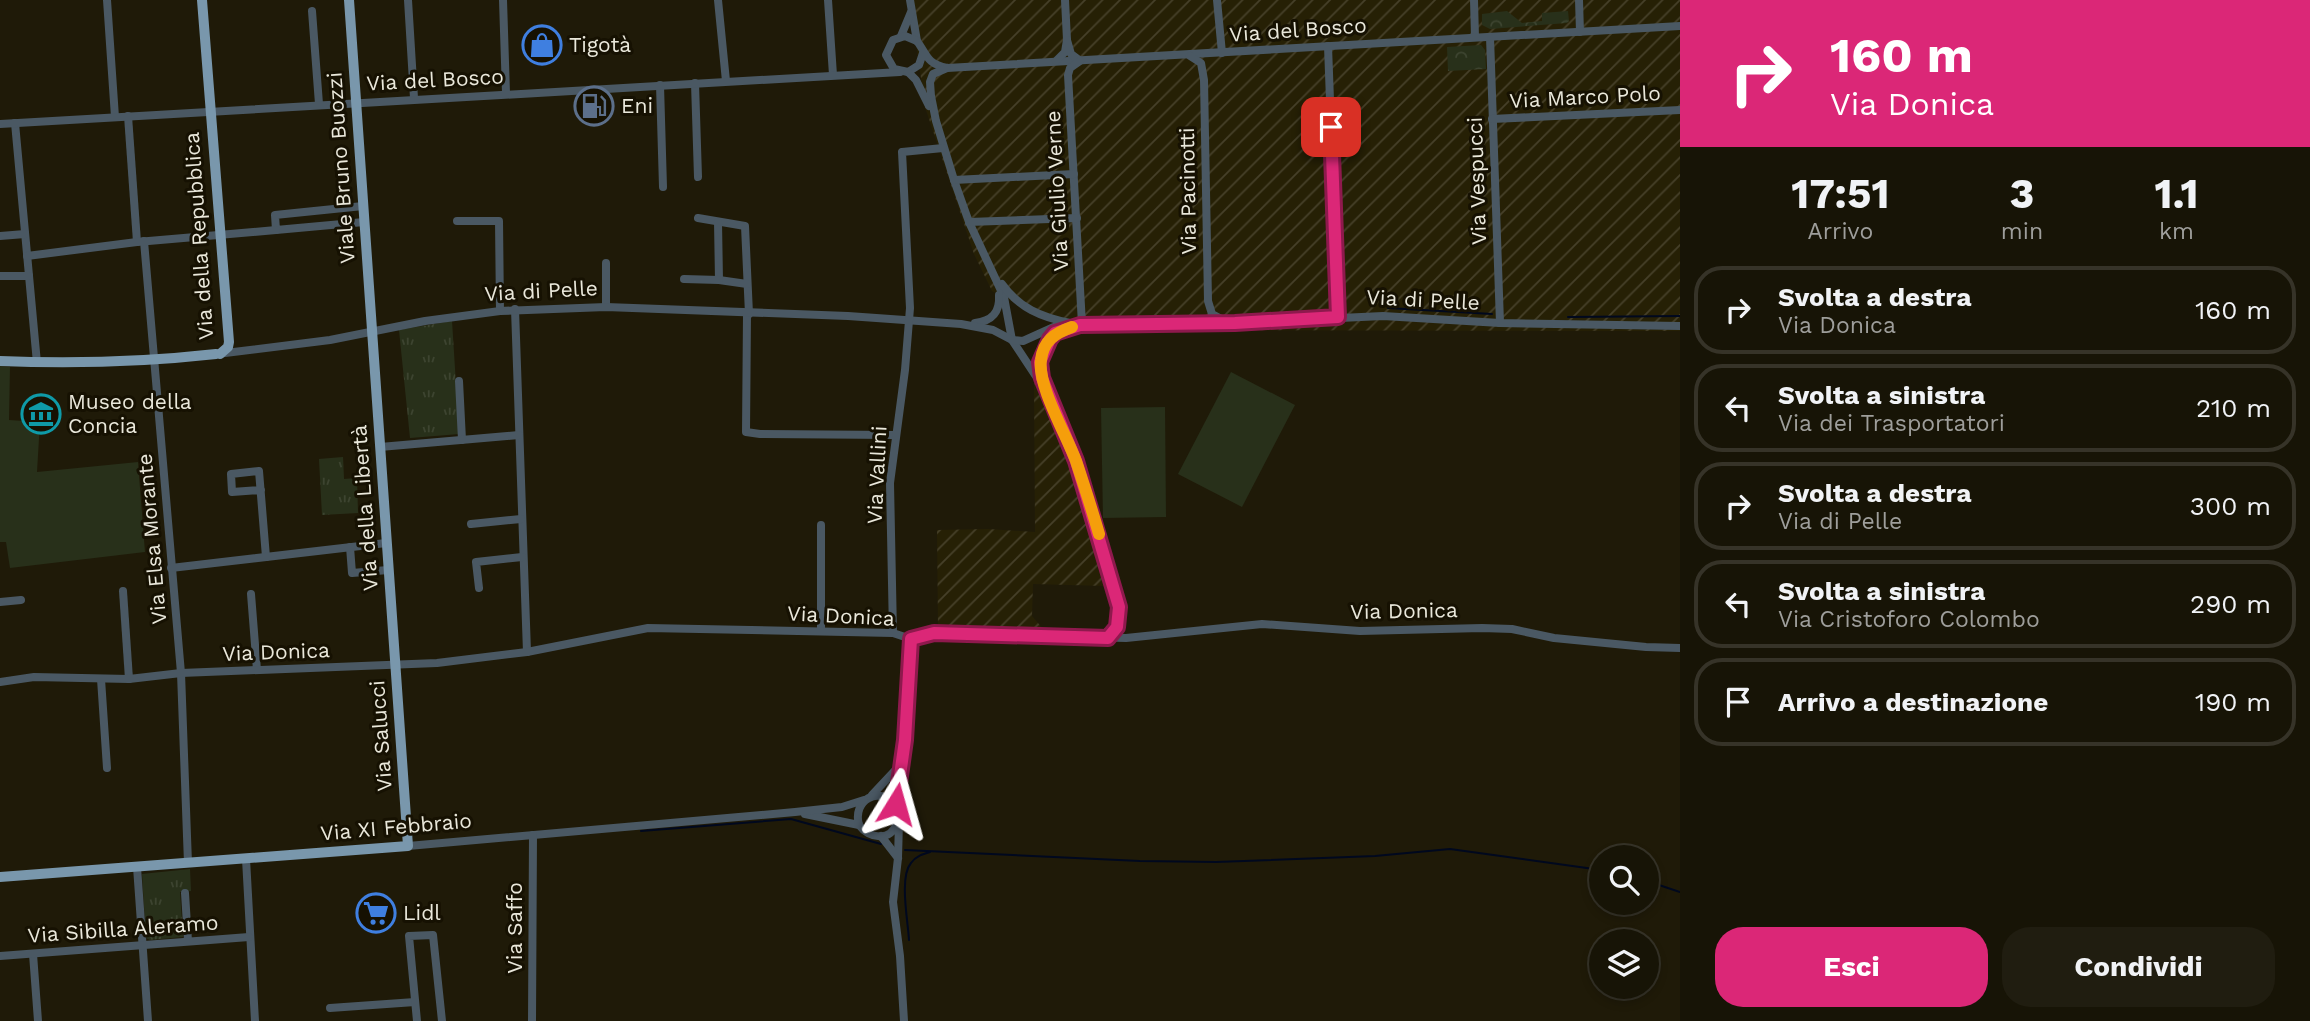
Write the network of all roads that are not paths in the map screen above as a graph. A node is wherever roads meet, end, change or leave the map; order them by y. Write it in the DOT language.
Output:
graph roads {
  1 [pos="108,0"];
  2 [pos="202,0"];
  3 [pos="348,0"];
  4 [pos="408,0"];
  5 [pos="503,0"];
  6 [pos="718,0"];
  7 [pos="828,0"];
  8 [pos="1065,0"];
  9 [pos="1217,0"];
  10 [pos="1474,0"];
  11 [pos="1579,0"];
  12 [pos="911,4"];
  13 [pos="312,11"];
  14 [pos="1680,26"];
  15 [pos="1580,32"];
  16 [pos="901,36"];
  17 [pos="1475,37"];
  18 [pos="1490,37"];
  19 [pos="1067,40"];
  20 [pos="918,41"];
  21 [pos="1328,46"];
  22 [pos="923,53"];
  23 [pos="1222,53"];
  24 [pos="1184,55"];
  25 [pos="887,59"];
  26 [pos="1081,60"];
  27 [pos="1053,62"];
  28 [pos="947,68"];
  29 [pos="904,72"];
  30 [pos="872,73"];
  31 [pos="833,75"];
  32 [pos="1203,80"];
  33 [pos="726,81"];
  34 [pos="695,83"];
  35 [pos="660,85"];
  36 [pos="506,93"];
  37 [pos="414,98"];
  38 [pos="355,102"];
  39 [pos="319,104"];
  40 [pos="1680,110"];
  41 [pos="210,112"];
  42 [pos="128,116"];
  43 [pos="115,117"];
  44 [pos="1492,119"];
  45 [pos="936,121"];
  46 [pos="15,123"];
  47 [pos="0,124"];
  48 [pos="943,148"];
  49 [pos="1074,174"];
  50 [pos="698,177"];
  51 [pos="954,180"];
  52 [pos="663,187"];
  53 [pos="358,206"];
  54 [pos="698,218"];
  55 [pos="1077,218"];
  56 [pos="359,221"];
  57 [pos="457,221"];
  58 [pos="718,222"];
  59 [pos="969,222"];
  60 [pos="276,230"];
  61 [pos="25,234"];
  62 [pos="221,235"];
  63 [pos="0,236"];
  64 [pos="140,242"];
  65 [pos="27,256"];
  66 [pos="606,263"];
  67 [pos="993,272"];
  68 [pos="0,276"];
  69 [pos="29,276"];
  70 [pos="684,279"];
  71 [pos="719,280"];
  72 [pos="747,284"];
  73 [pos="1208,302"];
  74 [pos="606,307"];
  75 [pos="515,309"];
  76 [pos="500,311"];
  77 [pos="748,314"];
  78 [pos="1338,317"];
  79 [pos="909,320"];
  80 [pos="1179,323"];
  81 [pos="1235,323"];
  82 [pos="1500,323"];
  83 [pos="961,324"];
  84 [pos="1081,325"];
  85 [pos="1680,326"];
  86 [pos="366,334"];
  87 [pos="1012,340"];
  88 [pos="218,354"];
  89 [pos="154,360"];
  90 [pos="0,361"];
  91 [pos="37,363"];
  92 [pos="458,381"];
  93 [pos="1049,396"];
  94 [pos="519,435"];
  95 [pos="895,435"];
  96 [pos="462,440"];
  97 [pos="380,447"];
  98 [pos="261,490"];
  99 [pos="521,519"];
  100 [pos="471,524"];
  101 [pos="821,525"];
  102 [pos="386,543"];
  103 [pos="350,547"];
  104 [pos="266,557"];
  105 [pos="522,557"];
  106 [pos="171,568"];
  107 [pos="388,570"];
  108 [pos="479,588"];
  109 [pos="123,591"];
  110 [pos="251,594"];
  111 [pos="21,600"];
  112 [pos="0,602"];
  113 [pos="821,631"];
  114 [pos="893,633"];
  115 [pos="1108,638"];
  116 [pos="911,639"];
  117 [pos="1680,648"];
  118 [pos="527,652"];
  119 [pos="396,666"];
  120 [pos="257,670"];
  121 [pos="181,673"];
  122 [pos="129,679"];
  123 [pos="101,680"];
  124 [pos="0,682"];
  125 [pos="902,763"];
  126 [pos="107,768"];
  127 [pos="872,795"];
  128 [pos="863,800"];
  129 [pos="896,804"];
  130 [pos="795,813"];
  131 [pos="899,819"];
  132 [pos="859,825"];
  133 [pos="533,835"];
  134 [pos="881,836"];
  135 [pos="408,846"];
  136 [pos="898,858"];
  137 [pos="246,859"];
  138 [pos="188,863"];
  139 [pos="137,867"];
  140 [pos="0,877"];
  141 [pos="185,893"];
  142 [pos="249,937"];
  143 [pos="188,941"];
  144 [pos="143,946"];
  145 [pos="33,954"];
  146 [pos="0,956"];
  147 [pos="415,1002"];
  148 [pos="330,1008"];
  149 [pos="38,1021"];
  150 [pos="148,1021"];
  151 [pos="256,1021"];
  152 [pos="416,1021"];
  153 [pos="442,1021"];
  154 [pos="531,1021"];
  155 [pos="904,1021"];
  1 -- 43 [label="street"];
  2 -- 41 [label="main road, Via della Repubblica"];
  3 -- 38 [label="main road, Viale Bruno Buozzi"];
  4 -- 37 [label="street"];
  5 -- 36 [label="street"];
  6 -- 33 [label="street"];
  7 -- 31 [label="street"];
  8 -- 19 [label="street"];
  9 -- 23 [label="street"];
  10 -- 17 [label="street"];
  11 -- 15 [label="street"];
  12 -- 16 [label="street"];
  12 -- 20 [label="street"];
  13 -- 39 [label="street"];
  14 -- 15 [label="street, Via del Bosco"];
  15 -- 18 [label="street, Via del Bosco"];
  16 -- 20 [label="street"];
  16 -- 25 [label="street"];
  17 -- 18 [label="street, Via del Bosco"];
  17 -- 21 [label="street, Via del Bosco"];
  18 -- 44 [label="street, Via Vespucci"];
  19 -- 26 [label="street"];
  19 -- 27 [label="street"];
  20 -- 22 [label="street"];
  21 -- 23 [label="street, Via del Bosco"];
  21 -- 78 [label="street"];
  22 -- 28 [label="street"];
  22 -- 29 [label="street"];
  23 -- 24 [label="street, Via del Bosco"];
  23 -- 32 [label="street"];
  24 -- 26 [label="street, Via del Bosco"];
  24 -- 32 [label="street"];
  25 -- 29 [label="street"];
  25 -- 30 [label="street"];
  26 -- 27 [label="street, Via del Bosco"];
  26 -- 49 [label="street, Via Giulio Verne"];
  27 -- 28 [label="street, Via del Bosco"];
  28 -- 45 [label="street"];
  29 -- 30 [label="street, Via del Bosco"];
  29 -- 45 [label="street"];
  30 -- 31 [label="street, Via del Bosco"];
  31 -- 33 [label="street, Via del Bosco"];
  32 -- 73 [label="street, Via Pacinotti"];
  33 -- 34 [label="street, Via del Bosco"];
  34 -- 35 [label="street, Via del Bosco"];
  34 -- 50 [label="street"];
  35 -- 36 [label="street, Via del Bosco"];
  35 -- 52 [label="street"];
  36 -- 37 [label="street, Via del Bosco"];
  37 -- 38 [label="street, Via del Bosco"];
  38 -- 39 [label="street, Via del Bosco"];
  38 -- 53 [label="main road, Viale Bruno Buozzi"];
  39 -- 41 [label="street, Via del Bosco"];
  40 -- 44 [label="street, Via Marco Polo"];
  41 -- 42 [label="street, Via del Bosco"];
  41 -- 62 [label="main road, Via della Repubblica"];
  42 -- 43 [label="street, Via del Bosco"];
  42 -- 64 [label="street, Via Elsa Morante"];
  43 -- 46 [label="street, Via del Bosco"];
  44 -- 82 [label="street, Via Vespucci"];
  45 -- 48 [label="street"];
  46 -- 47 [label="street, Via del Bosco"];
  46 -- 61 [label="street"];
  48 -- 51 [label="street"];
  48 -- 79 [label="street, Via Vallini"];
  49 -- 51 [label="street"];
  49 -- 55 [label="street, Via Giulio Verne"];
  51 -- 59 [label="street"];
  53 -- 56 [label="main road, Viale Bruno Buozzi"];
  53 -- 60 [label="street"];
  54 -- 58 [label="street"];
  55 -- 59 [label="street"];
  55 -- 84 [label="street, Via Giulio Verne"];
  56 -- 60 [label="street"];
  56 -- 86 [label="main road, Viale Bruno Buozzi"];
  57 -- 76 [label="street"];
  58 -- 71 [label="street"];
  58 -- 72 [label="street"];
  59 -- 67 [label="street"];
  60 -- 62 [label="street"];
  61 -- 63 [label="street"];
  61 -- 65 [label="street"];
  62 -- 64 [label="street"];
  62 -- 88 [label="main road, Via della Repubblica"];
  64 -- 65 [label="street"];
  64 -- 89 [label="street, Via Elsa Morante"];
  65 -- 69 [label="street"];
  66 -- 74 [label="street"];
  67 -- 83 [label="street"];
  67 -- 84 [label="street, Via di Pelle"];
  67 -- 87 [label="street"];
  68 -- 69 [label="street"];
  69 -- 91 [label="street"];
  70 -- 71 [label="street"];
  71 -- 72 [label="street"];
  72 -- 77 [label="street"];
  73 -- 80 [label="street"];
  73 -- 81 [label="street"];
  74 -- 75 [label="street, Via di Pelle"];
  74 -- 77 [label="street, Via di Pelle"];
  75 -- 76 [label="street, Via di Pelle"];
  75 -- 94 [label="street"];
  76 -- 86 [label="street, Via di Pelle"];
  77 -- 79 [label="street, Via di Pelle"];
  77 -- 95 [label="street"];
  78 -- 81 [label="street, Via di Pelle"];
  78 -- 82 [label="street, Via di Pelle"];
  79 -- 83 [label="street, Via di Pelle"];
  79 -- 95 [label="street, Via Vallini"];
  80 -- 81 [label="street, Via di Pelle"];
  80 -- 84 [label="street, Via di Pelle"];
  82 -- 85 [label="street, Via di Pelle"];
  83 -- 87 [label="street, Via di Pelle"];
  84 -- 87 [label="street, Via di Pelle"];
  84 -- 93 [label="street"];
  86 -- 88 [label="street, Via di Pelle"];
  86 -- 97 [label="main road, Via della Libertà"];
  87 -- 93 [label="street"];
  88 -- 89 [label="main road, Via di Pelle"];
  89 -- 91 [label="main road, Via di Pelle"];
  89 -- 106 [label="street, Via Elsa Morante"];
  90 -- 91 [label="main road, Via di Pelle"];
  92 -- 96 [label="street"];
  93 -- 115 [label="street"];
  94 -- 96 [label="street"];
  94 -- 99 [label="street"];
  95 -- 114 [label="street, Via Vallini"];
  96 -- 97 [label="street"];
  97 -- 102 [label="main road, Via della Libertà"];
  98 -- 104 [label="street"];
  99 -- 100 [label="street"];
  99 -- 105 [label="street"];
  101 -- 113 [label="street"];
  102 -- 103 [label="street"];
  102 -- 107 [label="main road, Via della Libertà"];
  103 -- 104 [label="street"];
  103 -- 107 [label="street"];
  104 -- 106 [label="street"];
  105 -- 108 [label="street"];
  105 -- 118 [label="street"];
  106 -- 121 [label="street, Via Elsa Morante"];
  107 -- 119 [label="main road, Via della Libertà"];
  109 -- 122 [label="street"];
  110 -- 120 [label="street"];
  111 -- 112 [label="street"];
  113 -- 114 [label="street, Via Donica"];
  113 -- 118 [label="street, Via Donica"];
  114 -- 116 [label="street, Via Donica"];
  115 -- 116 [label="street, Via Donica"];
  115 -- 117 [label="street, Via Donica"];
  116 -- 125 [label="street"];
  118 -- 119 [label="street, Via Donica"];
  119 -- 120 [label="street, Via Donica"];
  119 -- 135 [label="main road, Via Salucci"];
  120 -- 121 [label="street, Via Donica"];
  121 -- 122 [label="street, Via Donica"];
  121 -- 138 [label="street, Via Elsa Morante"];
  122 -- 123 [label="street, Via Donica"];
  123 -- 124 [label="street, Via Donica"];
  123 -- 126 [label="street"];
  125 -- 127 [label="street"];
  125 -- 129 [label="street"];
  127 -- 128 [label="street"];
  127 -- 129 [label="street"];
  128 -- 130 [label="street, Via XI Febbraio"];
  128 -- 132 [label="street"];
  129 -- 131 [label="street"];
  130 -- 132 [label="street, Via XI Febbraio"];
  130 -- 133 [label="street, Via XI Febbraio"];
  131 -- 134 [label="street"];
  131 -- 136 [label="street"];
  132 -- 134 [label="street"];
  133 -- 135 [label="street, Via XI Febbraio"];
  133 -- 154 [label="street, Via Saffo"];
  134 -- 136 [label="street"];
  135 -- 137 [label="main road, Via XI Febbraio"];
  136 -- 155 [label="street"];
  137 -- 138 [label="main road, Via XI Febbraio"];
  137 -- 142 [label="street"];
  138 -- 139 [label="main road, Via XI Febbraio"];
  139 -- 140 [label="main road, Via XI Febbraio"];
  139 -- 144 [label="street"];
  141 -- 143 [label="street"];
  142 -- 143 [label="street, Via Sibilla Aleramo"];
  142 -- 151 [label="street"];
  143 -- 144 [label="street, Via Sibilla Aleramo"];
  144 -- 145 [label="street, Via Sibilla Aleramo"];
  144 -- 150 [label="street"];
  145 -- 146 [label="street, Via Sibilla Aleramo"];
  145 -- 149 [label="street"];
  147 -- 148 [label="street"];
  147 -- 152 [label="street"];
  147 -- 153 [label="street"];
}
